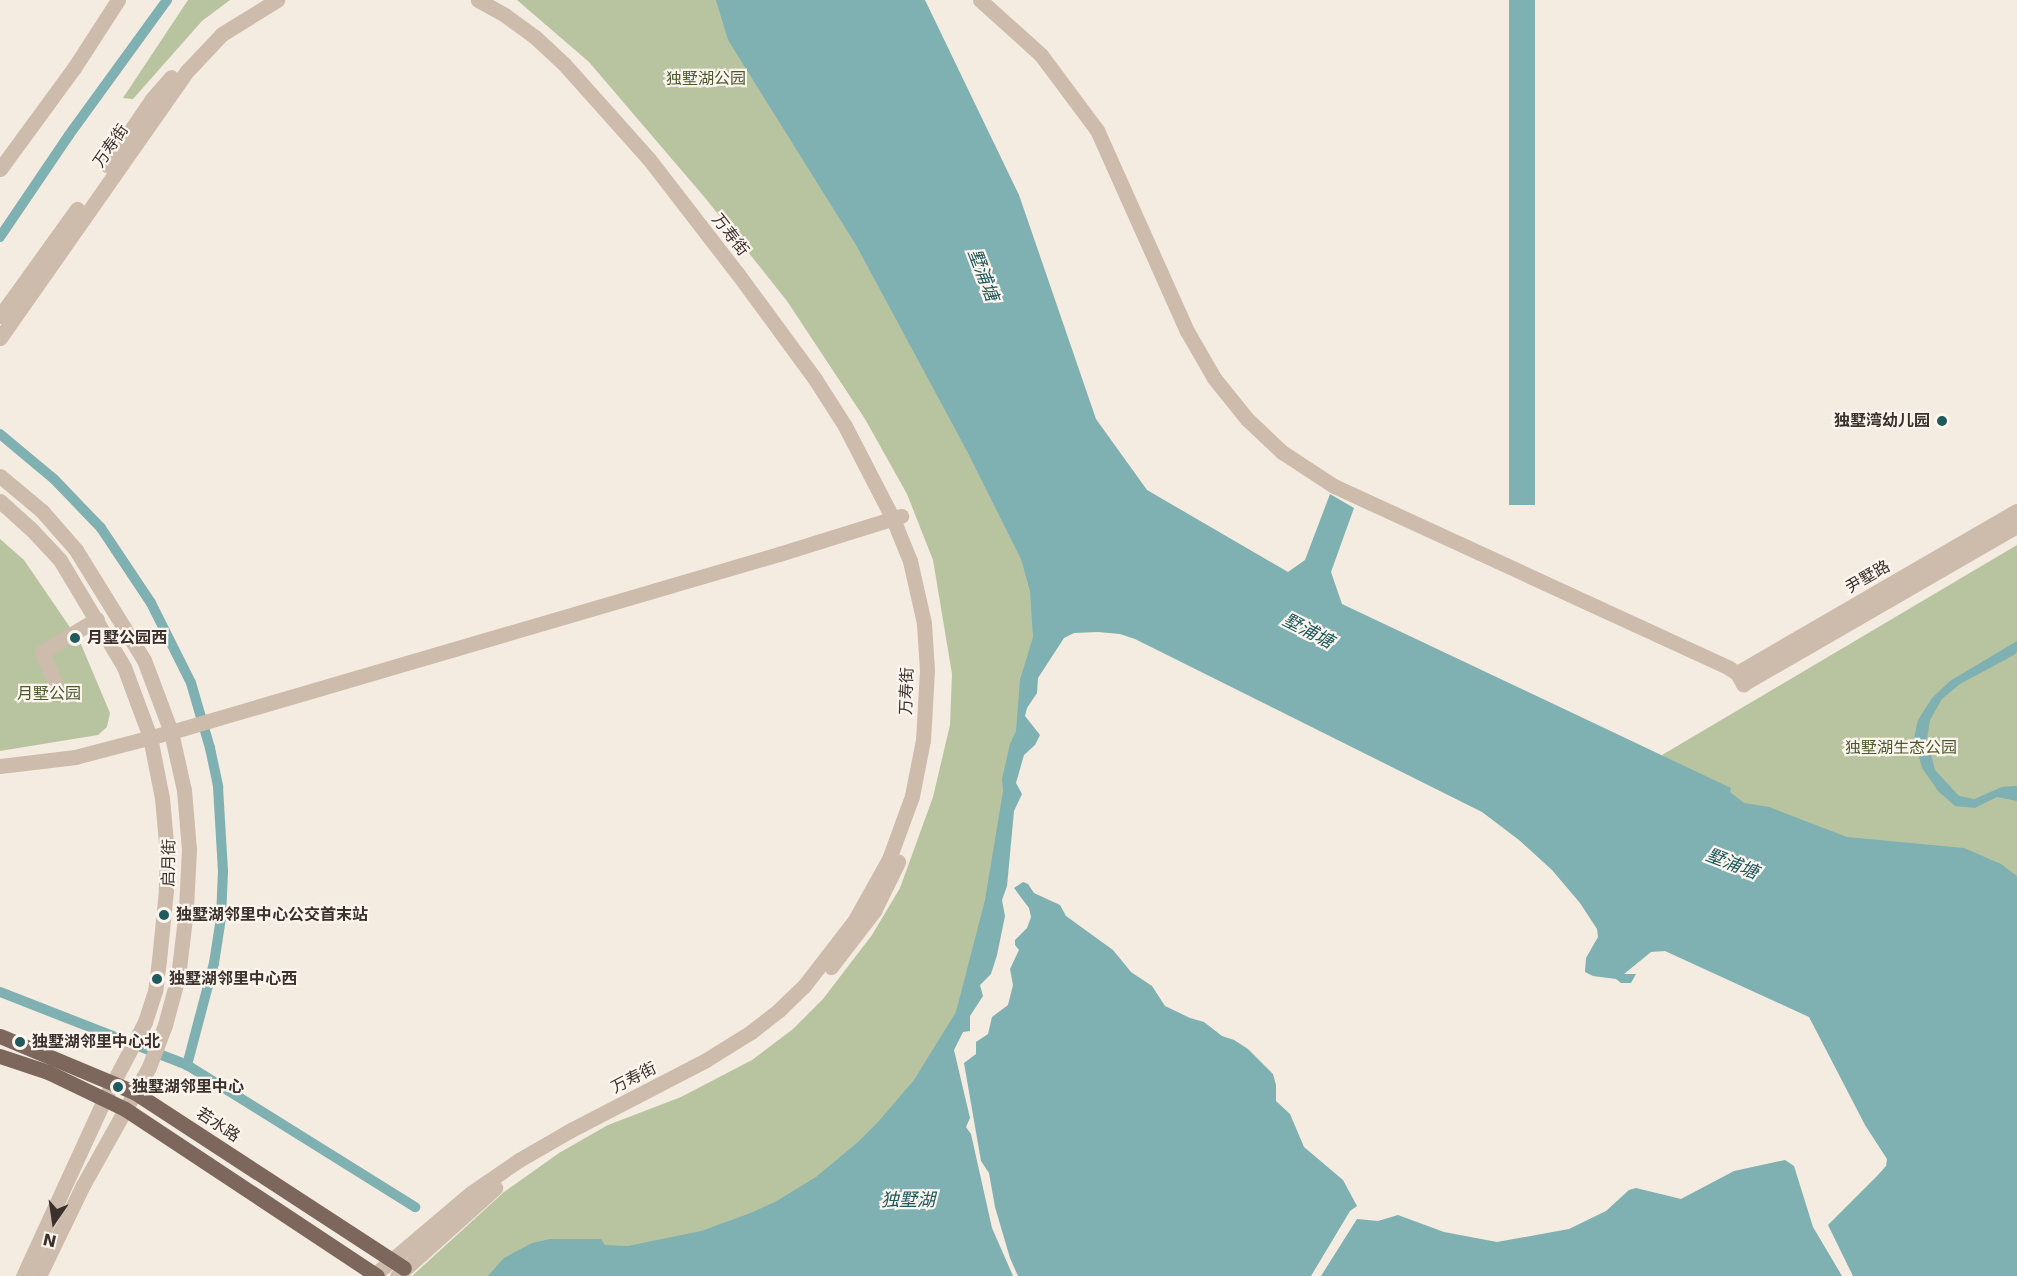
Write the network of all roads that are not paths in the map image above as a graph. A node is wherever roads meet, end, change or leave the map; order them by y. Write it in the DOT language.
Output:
graph roads {
  1 [pos="118,0"];
  2 [pos="258,0"];
  3 [pos="276,0"];
  4 [pos="478,0"];
  5 [pos="499,0"];
  6 [pos="980,0"];
  7 [pos="0,169"];
  8 [pos="0,316"];
  9 [pos="0,338"];
  10 [pos="0,476"];
  11 [pos="0,501"];
  12 [pos="2017,511"];
  13 [pos="898,517"];
  14 [pos="2017,526"];
  15 [pos="97,619"];
  16 [pos="1740,678"];
  17 [pos="58,689"];
  18 [pos="171,732"];
  19 [pos="150,737"];
  20 [pos="0,766"];
  21 [pos="0,1036"];
  22 [pos="0,1056"];
  23 [pos="114,1081"];
  24 [pos="134,1092"];
  25 [pos="105,1098"];
  26 [pos="125,1109"];
  27 [pos="424,1240"];
  28 [pos="390,1260"];
  29 [pos="400,1272"];
  30 [pos="374,1275"];
  31 [pos="23,1276"];
  32 [pos="39,1276"];
  1 -- 7 [label="street"];
  2 -- 8 [label="street, 万寿街"];
  3 -- 9 [label="street, 万寿街"];
  4 -- 13 [label="street, 万寿街"];
  5 -- 13 [label="street, 万寿街"];
  6 -- 16 [label="street"];
  10 -- 18 [label="street, 启月街"];
  11 -- 15 [label="street, 启月街"];
  12 -- 16 [label="street, 尹墅路"];
  13 -- 18 [label="street"];
  13 -- 27 [label="street, 万寿街"];
  14 -- 16 [label="street, 尹墅路"];
  15 -- 17 [label="street"];
  15 -- 19 [label="street, 启月街"];
  18 -- 19 [label="street"];
  18 -- 24 [label="street, 启月街"];
  19 -- 20 [label="street"];
  19 -- 23 [label="street, 启月街"];
  21 -- 23 [label="main road, 若水路"];
  22 -- 25 [label="main road"];
  23 -- 24 [label="main road, 若水路"];
  23 -- 25 [label="street, 启月街"];
  24 -- 26 [label="street, 启月街"];
  24 -- 28 [label="main road, 若水路"];
  25 -- 26 [label="main road"];
  25 -- 31 [label="street, 启月街"];
  26 -- 30 [label="main road"];
  26 -- 32 [label="street, 启月街"];
  27 -- 28 [label="street, 万寿街"];
  27 -- 29 [label="street, 万寿街"];
  28 -- 29 [label="main road, 若水路"];
  28 -- 30 [label="street, 万寿街"];
}
